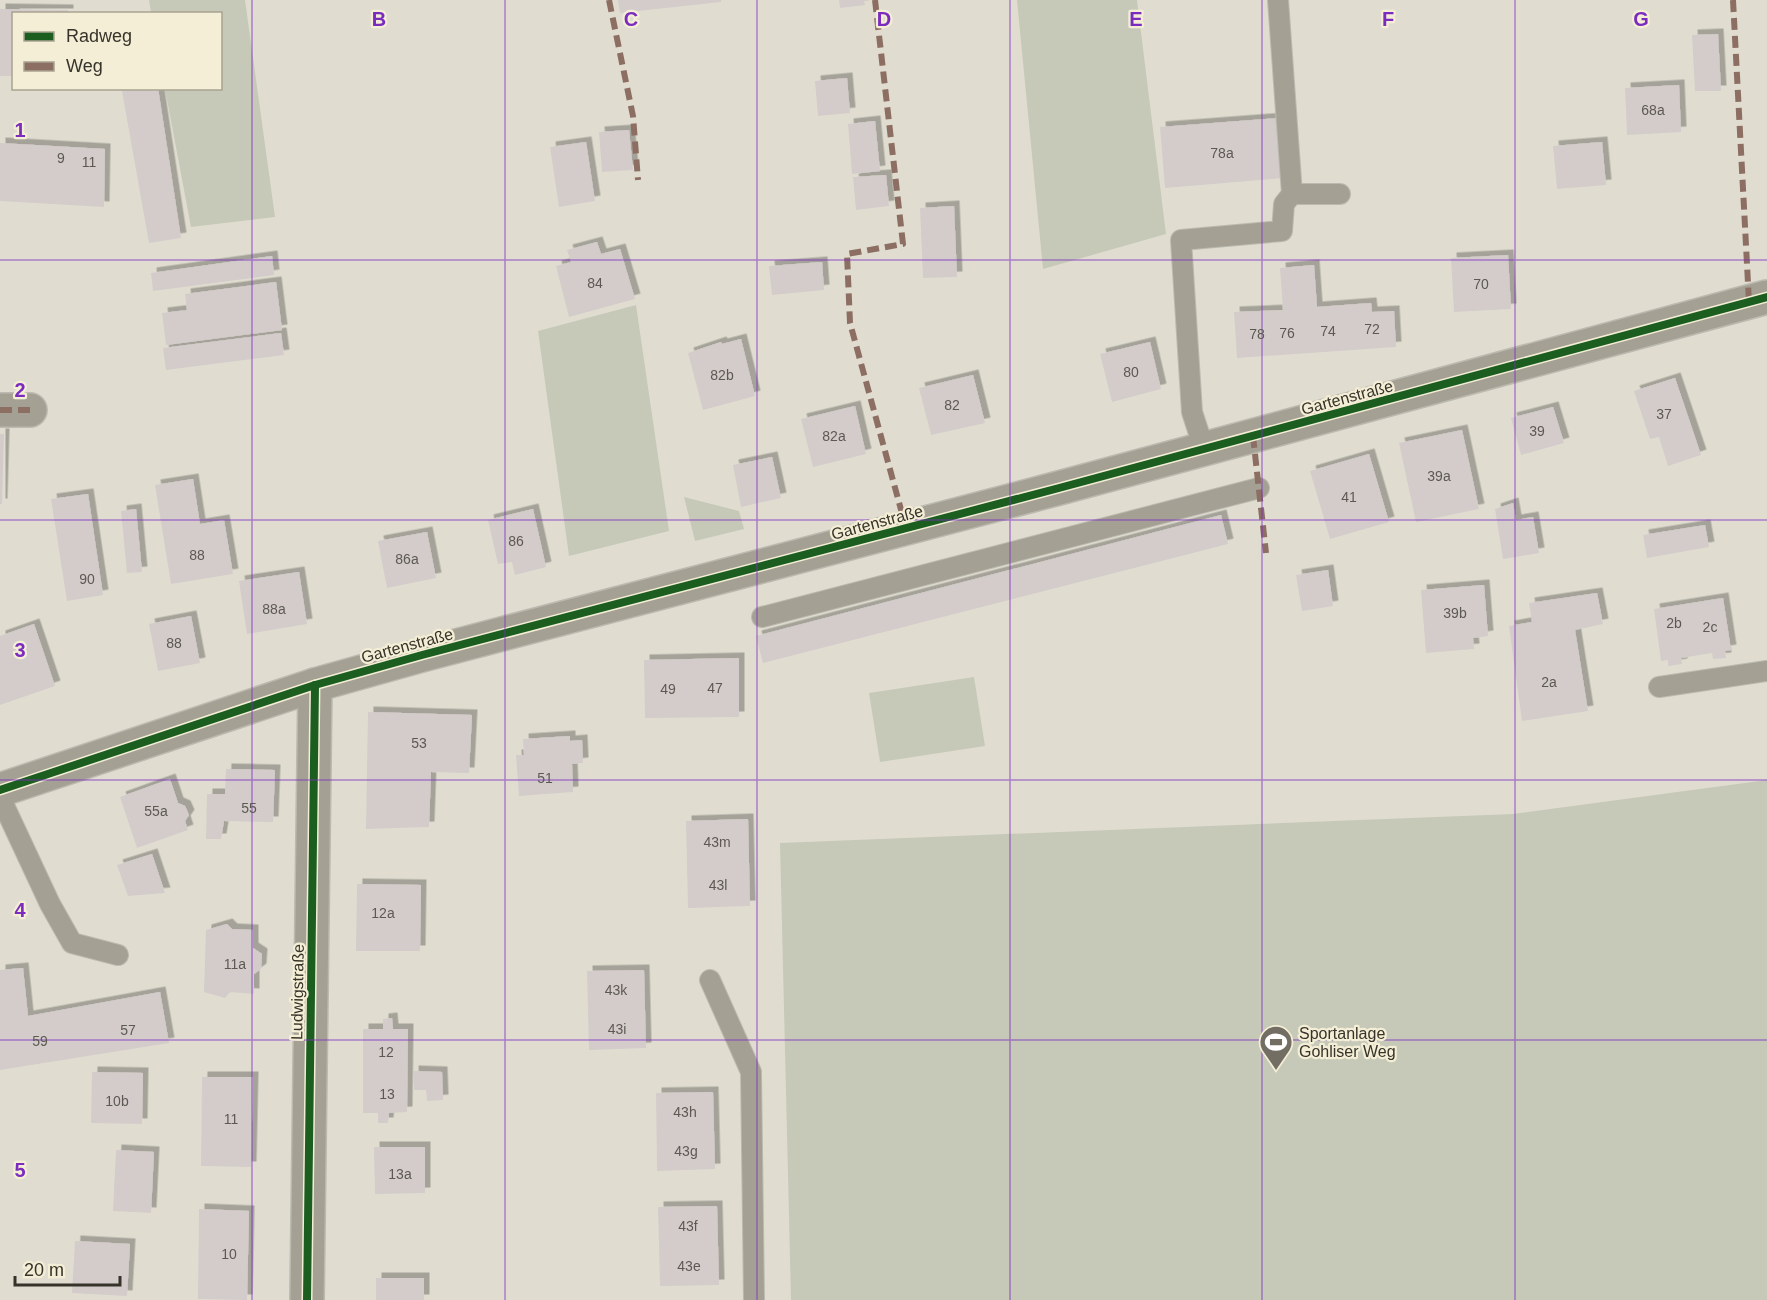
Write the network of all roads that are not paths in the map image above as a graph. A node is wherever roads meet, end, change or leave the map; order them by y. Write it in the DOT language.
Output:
graph roads {
  1 [pos="1278,0"];
  2 [pos="1293,194"];
  3 [pos="1340,194"];
  4 [pos="1767,297"];
  5 [pos="1204,449"];
  6 [pos="1259,488"];
  7 [pos="762,617"];
  8 [pos="1767,671"];
  9 [pos="315,685"];
  10 [pos="1659,687"];
  11 [pos="0,790"];
  12 [pos="0,797"];
  13 [pos="118,955"];
  14 [pos="710,980"];
  15 [pos="307,1300"];
  16 [pos="754,1300"];
  1 -- 2 [label="lane"];
  2 -- 3 [label="lane"];
  2 -- 5 [label="lane"];
  4 -- 5 [label="street, Gartenstraße"];
  5 -- 9 [label="street, Gartenstraße"];
  6 -- 7 [label="lane"];
  8 -- 10 [label="lane"];
  9 -- 11 [label="street, Gartenstraße"];
  9 -- 15 [label="street, Ludwigstraße"];
  12 -- 13 [label="lane"];
  14 -- 16 [label="lane"];
}
